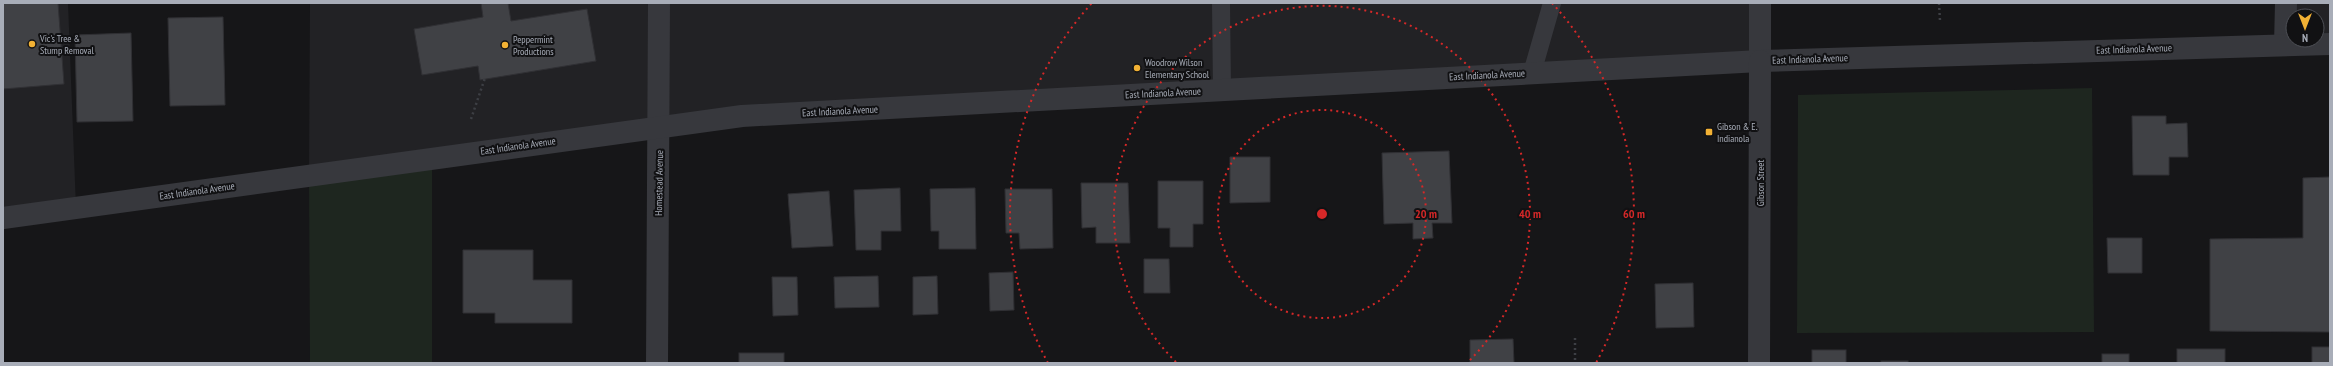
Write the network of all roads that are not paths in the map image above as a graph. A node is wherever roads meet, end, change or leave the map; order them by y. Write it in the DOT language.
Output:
graph roads {
  1 [pos="659,3"];
  2 [pos="1221,3"];
  3 [pos="1552,3"];
  4 [pos="1760,3"];
  5 [pos="2285,45"];
  6 [pos="1760,60"];
  7 [pos="1532,73"];
  8 [pos="1222,90"];
  9 [pos="659,126"];
  10 [pos="3,218"];
  11 [pos="657,363"];
  12 [pos="1759,363"];
  1 -- 9 [label="street, Homestead Avenue"];
  2 -- 8 [label="lane"];
  3 -- 7 [label="lane"];
  4 -- 6 [label="street, Gibson Street"];
  5 -- 6 [label="street, East Indianola Avenue"];
  6 -- 7 [label="street, East Indianola Avenue"];
  6 -- 12 [label="street, Gibson Street"];
  7 -- 8 [label="street, East Indianola Avenue"];
  8 -- 9 [label="street, East Indianola Avenue"];
  9 -- 10 [label="street, East Indianola Avenue"];
  9 -- 11 [label="street, Homestead Avenue"];
}
